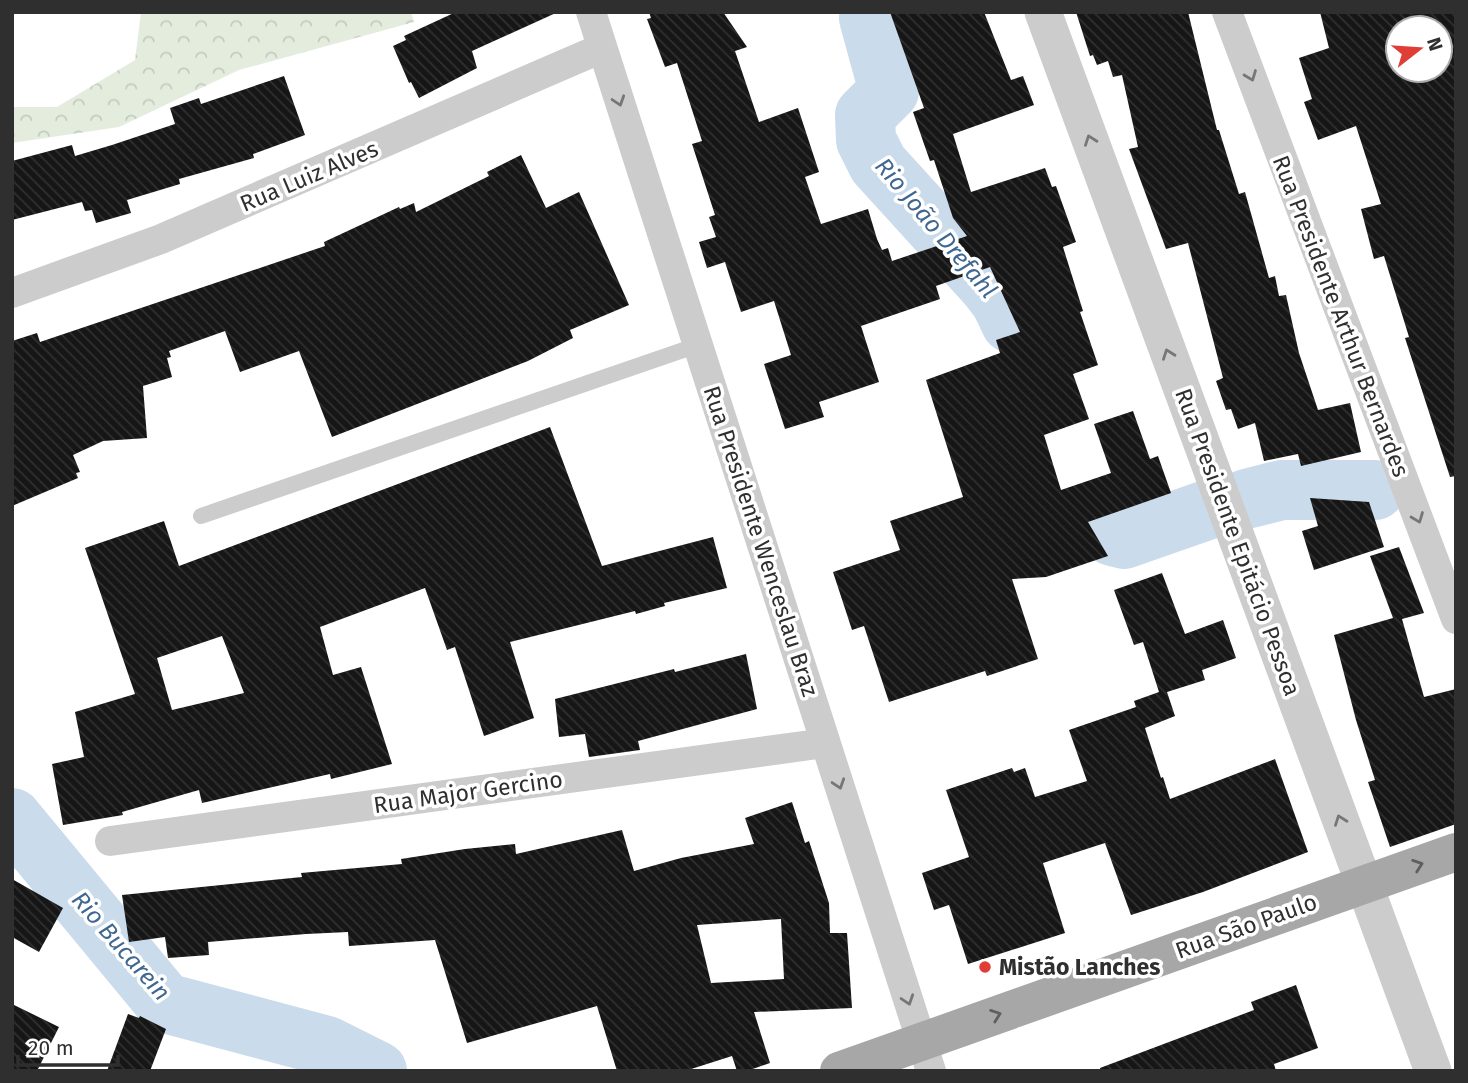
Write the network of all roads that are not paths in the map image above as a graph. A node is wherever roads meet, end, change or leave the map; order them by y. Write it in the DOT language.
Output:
graph roads {
  1 [pos="591,12"];
  2 [pos="1043,12"];
  3 [pos="1227,12"];
  4 [pos="602,48"];
  5 [pos="12,293"];
  6 [pos="698,345"];
  7 [pos="201,516"];
  8 [pos="1456,620"];
  9 [pos="825,743"];
  10 [pos="110,841"];
  11 [pos="1456,852"];
  12 [pos="1364,884"];
  13 [pos="926,1056"];
  14 [pos="839,1071"];
  15 [pos="1433,1071"];
  1 -- 4 [label="street, Rua Presidente Wenceslau Braz"];
  12 -- 2 [label="street, Rua Presidente Epitácio Pessoa, one-way"];
  3 -- 8 [label="street, Rua Presidente Arthur Bernardes, one-way"];
  4 -- 5 [label="street, Rua Luiz Alves"];
  4 -- 6 [label="street, Rua Presidente Wenceslau Braz, one-way"];
  6 -- 7 [label="lane"];
  6 -- 9 [label="street, Rua Presidente Wenceslau Braz"];
  9 -- 10 [label="street, Rua Major Gercino"];
  9 -- 13 [label="street, Rua Presidente Wenceslau Braz, one-way"];
  12 -- 11 [label="main road, Rua São Paulo, one-way"];
  13 -- 12 [label="main road, Rua São Paulo, one-way"];
  12 -- 15 [label="street, Rua Presidente Epitácio Pessoa"];
  13 -- 14 [label="main road, Rua São Paulo"];
}
